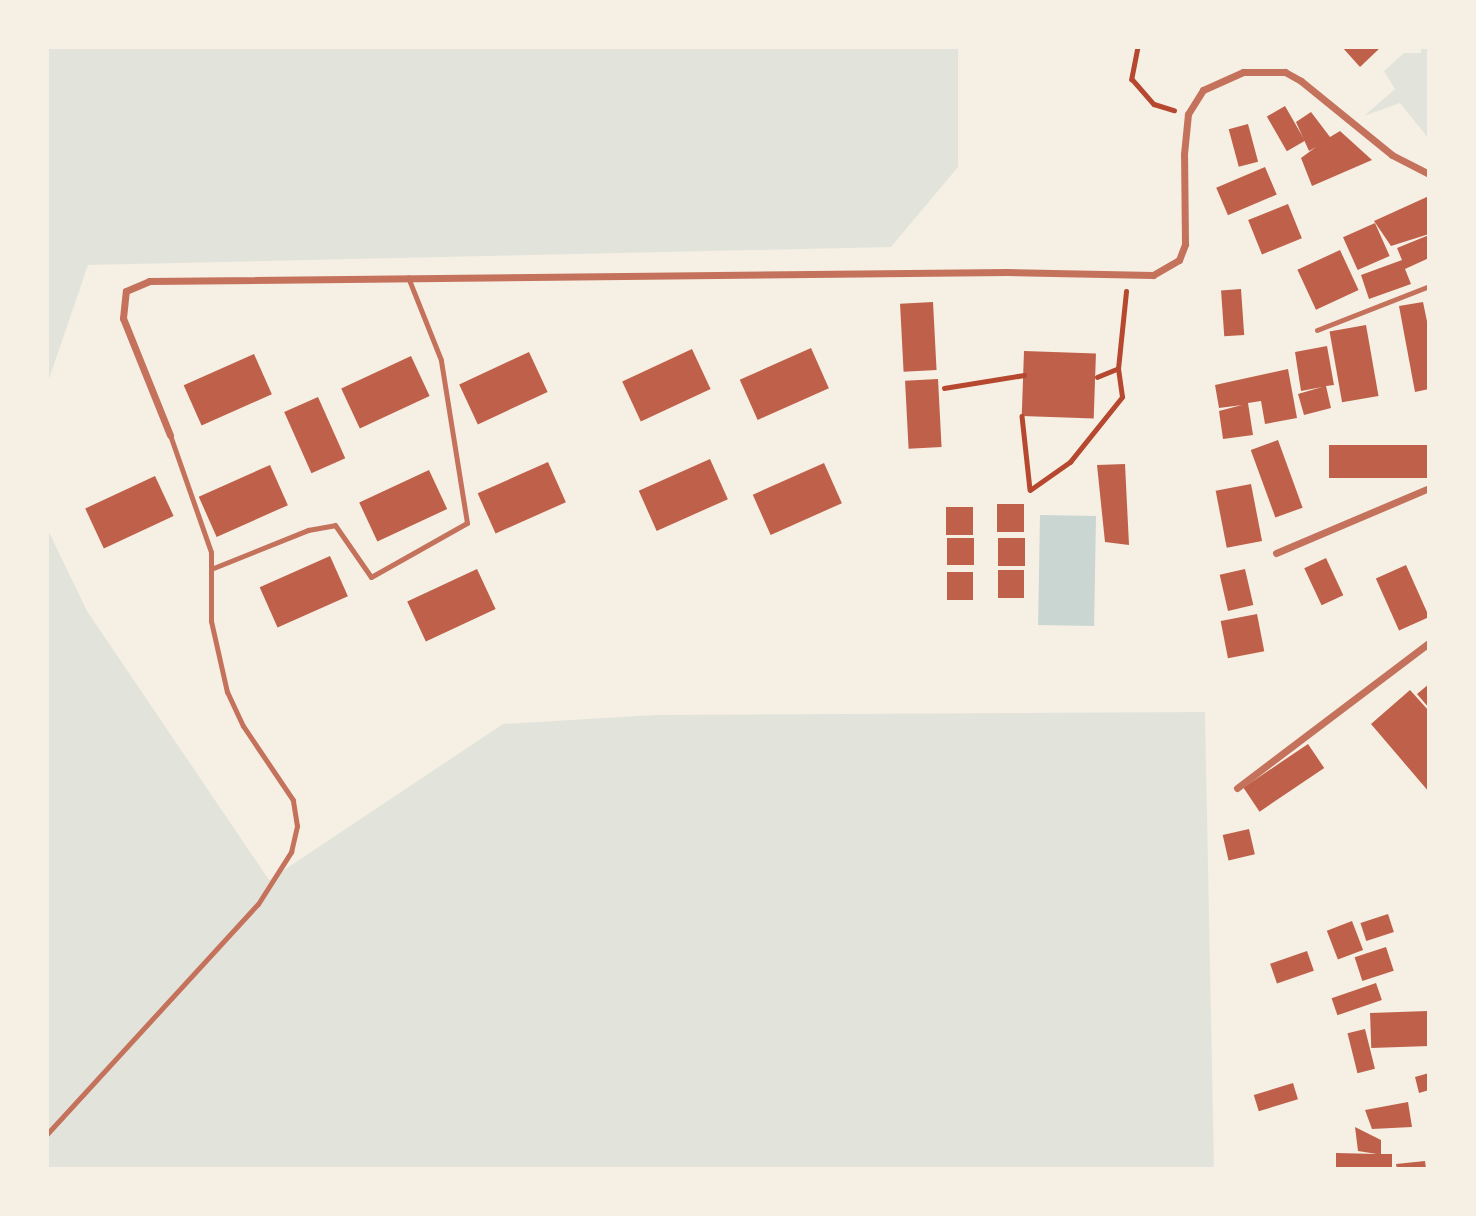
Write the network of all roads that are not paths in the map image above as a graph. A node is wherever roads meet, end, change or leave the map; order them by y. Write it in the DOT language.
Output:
graph roads {
  1 [pos="1429,174"];
  2 [pos="408,277"];
  3 [pos="1429,286"];
  4 [pos="1317,330"];
  5 [pos="170,435"];
  6 [pos="1429,488"];
  7 [pos="1276,553"];
  8 [pos="211,569"];
  9 [pos="1429,643"];
  10 [pos="1237,788"];
  11 [pos="47,1134"];
  1 -- 2 [label="street"];
  2 -- 5 [label="street"];
  2 -- 8 [label="lane"];
  3 -- 4 [label="lane"];
  5 -- 8 [label="lane"];
  6 -- 7 [label="street"];
  8 -- 11 [label="lane"];
  9 -- 10 [label="street"];
}
